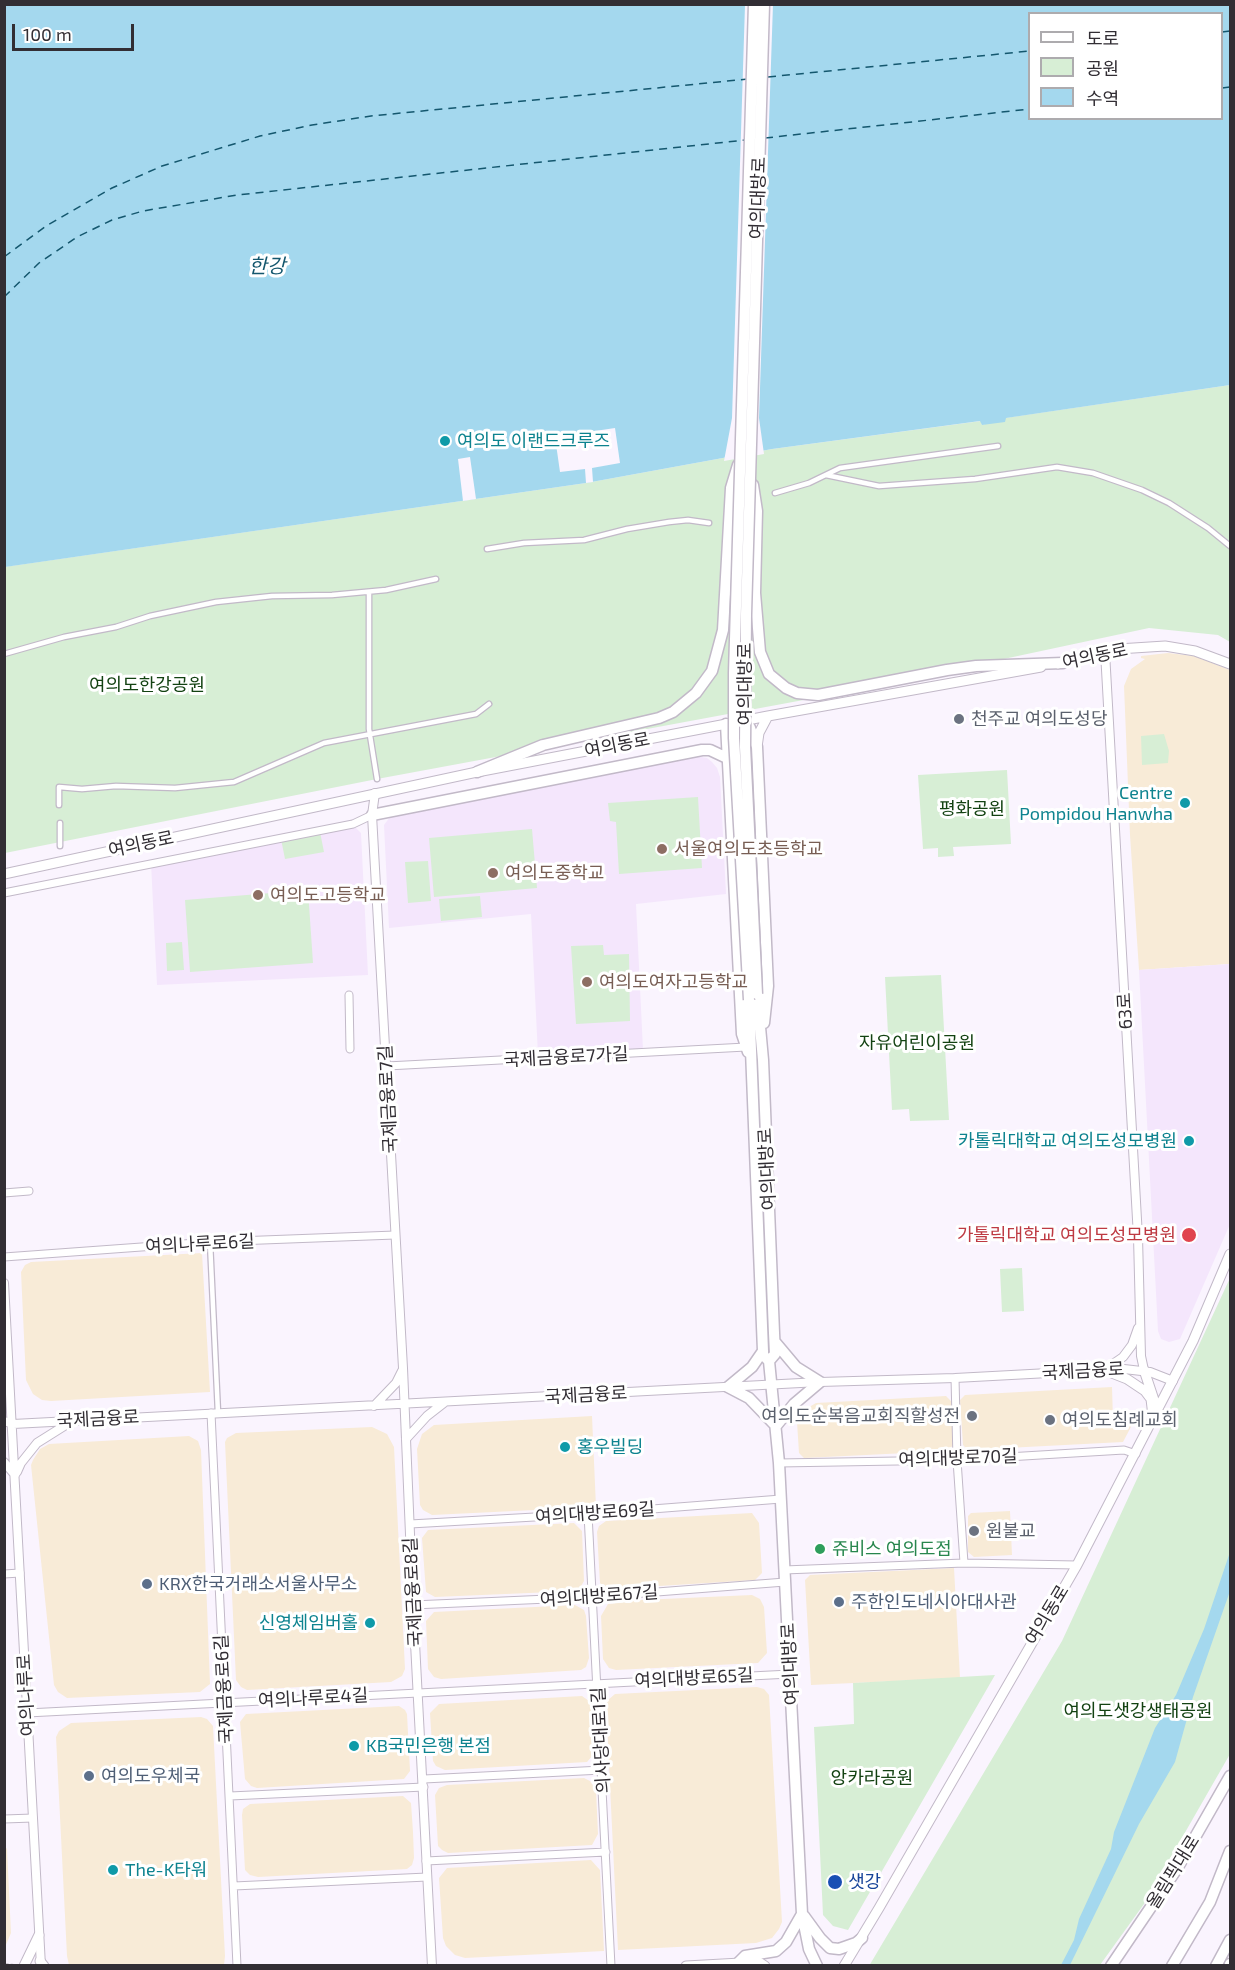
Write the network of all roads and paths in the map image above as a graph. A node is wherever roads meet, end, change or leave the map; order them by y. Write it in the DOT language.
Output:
graph roads {
  1 [pos="754,4"];
  2 [pos="764,4"];
  3 [pos="998,446"];
  4 [pos="740,459"];
  5 [pos="750,469"];
  6 [pos="826,476"];
  7 [pos="775,493"];
  8 [pos="709,523"];
  9 [pos="1230,546"];
  10 [pos="487,549"];
  11 [pos="436,579"];
  12 [pos="369,592"];
  13 [pos="1105,652"];
  14 [pos="4,654"];
  15 [pos="1063,663"];
  16 [pos="1230,664"];
  17 [pos="489,704"];
  18 [pos="768,716"];
  19 [pos="745,720"];
  20 [pos="726,724"];
  21 [pos="370,734"];
  22 [pos="757,747"];
  23 [pos="727,758"];
  24 [pos="477,772"];
  25 [pos="377,779"];
  26 [pos="375,793"];
  27 [pos="59,805"];
  28 [pos="372,815"];
  29 [pos="60,823"];
  30 [pos="60,846"];
  31 [pos="4,874"];
  32 [pos="4,893"];
  33 [pos="349,995"];
  34 [pos="753,997"];
  35 [pos="746,1047"];
  36 [pos="350,1049"];
  37 [pos="762,1050"];
  38 [pos="752,1064"];
  39 [pos="387,1066"];
  40 [pos="29,1191"];
  41 [pos="4,1193"];
  42 [pos="395,1235"];
  43 [pos="210,1242"];
  44 [pos="1230,1254"];
  45 [pos="4,1257"];
  46 [pos="4,1283"];
  47 [pos="1140,1323"];
  48 [pos="6,1341"];
  49 [pos="775,1342"];
  50 [pos="763,1351"];
  51 [pos="770,1361"];
  52 [pos="403,1368"];
  53 [pos="1104,1370"];
  54 [pos="1144,1370"];
  55 [pos="955,1378"];
  56 [pos="1173,1381"];
  57 [pos="820,1382"];
  58 [pos="772,1384"];
  59 [pos="728,1387"];
  60 [pos="445,1402"];
  61 [pos="404,1405"];
  62 [pos="374,1406"];
  63 [pos="214,1413"];
  64 [pos="73,1421"];
  65 [pos="1152,1421"];
  66 [pos="7,1424"];
  67 [pos="776,1426"];
  68 [pos="406,1439"];
  69 [pos="1136,1454"];
  70 [pos="957,1460"];
  71 [pos="4,1462"];
  72 [pos="779,1462"];
  73 [pos="16,1475"];
  74 [pos="781,1499"];
  75 [pos="588,1514"];
  76 [pos="410,1524"];
  77 [pos="964,1563"];
  78 [pos="1077,1565"];
  79 [pos="784,1570"];
  80 [pos="20,1573"];
  81 [pos="4,1574"];
  82 [pos="785,1582"];
  83 [pos="593,1597"];
  84 [pos="413,1605"];
  85 [pos="790,1674"];
  86 [pos="598,1683"];
  87 [pos="418,1692"];
  88 [pos="225,1702"];
  89 [pos="27,1713"];
  90 [pos="602,1770"];
  91 [pos="1230,1776"];
  92 [pos="424,1783"];
  93 [pos="230,1796"];
  94 [pos="33,1818"];
  95 [pos="4,1819"];
  96 [pos="1230,1851"];
  97 [pos="606,1852"];
  98 [pos="426,1860"];
  99 [pos="1230,1870"];
  100 [pos="427,1876"];
  101 [pos="234,1886"];
  102 [pos="1210,1902"];
  103 [pos="802,1914"];
  104 [pos="39,1935"];
  105 [pos="862,1938"];
  106 [pos="1230,1940"];
  107 [pos="738,1963"];
  108 [pos="42,1964"];
  109 [pos="24,1965"];
  110 [pos="237,1965"];
  111 [pos="432,1965"];
  112 [pos="611,1965"];
  113 [pos="686,1965"];
  114 [pos="765,1965"];
  115 [pos="810,1965"];
  116 [pos="817,1965"];
  117 [pos="844,1965"];
  118 [pos="1111,1965"];
  119 [pos="1172,1965"];
  120 [pos="1216,1965"];
  1 -- 4 [label="main road, bridge"];
  2 -- 5 [label="main road, 여의대방로, bridge"];
  3 -- 6 [label="street"];
  4 -- 24 [label="main road, bridge"];
  4 -- 34 [label="main road, bridge"];
  5 -- 15 [label="main road, bridge"];
  5 -- 34 [label="main road, 여의대방로, bridge"];
  6 -- 7 [label="street"];
  6 -- 9 [label="street"];
  8 -- 10 [label="street"];
  11 -- 12 [label="street"];
  12 -- 14 [label="street"];
  12 -- 21 [label="street"];
  13 -- 15 [label="main road, 여의동로"];
  13 -- 16 [label="main road, 여의동로"];
  13 -- 47 [label="street, 63로"];
  15 -- 18 [label="main road, 여의동로"];
  17 -- 21 [label="street"];
  18 -- 19 [label="main road, 여의동로"];
  18 -- 22 [label="main road"];
  19 -- 20 [label="main road, 여의동로"];
  19 -- 22 [label="main road"];
  20 -- 23 [label="main road"];
  20 -- 24 [label="main road, 여의동로"];
  21 -- 25 [label="street"];
  21 -- 27 [label="street"];
  22 -- 37 [label="main road"];
  23 -- 28 [label="main road"];
  23 -- 35 [label="main road"];
  24 -- 26 [label="main road, 여의동로"];
  26 -- 28 [label="street, 국제금융로7길"];
  26 -- 31 [label="main road, 여의동로"];
  28 -- 32 [label="street"];
  28 -- 39 [label="street, 국제금융로7길"];
  29 -- 30 [label="street"];
  33 -- 36 [label="street"];
  34 -- 37 [label="main road, 여의대방로"];
  34 -- 38 [label="main road, 여의대방로"];
  35 -- 38 [label="main road"];
  35 -- 39 [label="street, 국제금융로7가길"];
  37 -- 49 [label="main road, 여의대방로"];
  38 -- 50 [label="main road, 여의대방로"];
  39 -- 42 [label="street, 국제금융로7길"];
  40 -- 41 [label="street"];
  42 -- 43 [label="street, 여의나루로6길"];
  42 -- 52 [label="street, 국제금융로7길"];
  43 -- 45 [label="street, 여의나루로6길"];
  43 -- 63 [label="street"];
  44 -- 56 [label="main road, 여의동로"];
  46 -- 48 [label="street, 여의나루로"];
  47 -- 53 [label="street"];
  47 -- 54 [label="street, 63로"];
  48 -- 66 [label="street, 여의나루로"];
  49 -- 51 [label="main road, 여의대방로"];
  49 -- 57 [label="main road"];
  50 -- 51 [label="main road"];
  50 -- 59 [label="main road"];
  51 -- 58 [label="main road, 여의대방로"];
  52 -- 61 [label="street, 국제금융로7길"];
  52 -- 62 [label="street"];
  53 -- 54 [label="street, 국제금융로"];
  53 -- 55 [label="street, 국제금융로"];
  53 -- 65 [label="main road"];
  54 -- 56 [label="street, 국제금융로"];
  54 -- 65 [label="main road"];
  55 -- 57 [label="street, 국제금융로"];
  55 -- 70 [label="street"];
  56 -- 65 [label="main road, 여의동로"];
  57 -- 58 [label="street, 국제금융로"];
  57 -- 67 [label="main road"];
  58 -- 59 [label="street, 국제금융로"];
  58 -- 67 [label="main road, 여의대방로"];
  59 -- 60 [label="street, 국제금융로"];
  59 -- 67 [label="main road"];
  60 -- 61 [label="street, 국제금융로"];
  60 -- 68 [label="street"];
  61 -- 62 [label="street, 국제금융로"];
  61 -- 68 [label="street, 국제금융로8길"];
  62 -- 63 [label="street, 국제금융로"];
  63 -- 64 [label="street, 국제금융로"];
  63 -- 88 [label="street, 국제금융로6길"];
  64 -- 66 [label="street, 국제금융로"];
  64 -- 73 [label="street"];
  65 -- 69 [label="main road, 여의동로"];
  66 -- 73 [label="street, 여의나루로"];
  67 -- 72 [label="main road, 여의대방로"];
  68 -- 76 [label="street, 국제금융로8길"];
  69 -- 70 [label="street, 여의대방로70길"];
  69 -- 78 [label="main road, 여의동로"];
  70 -- 72 [label="street, 여의대방로70길"];
  70 -- 77 [label="street"];
  71 -- 73 [label="street"];
  72 -- 74 [label="main road, 여의대방로"];
  73 -- 80 [label="street, 여의나루로"];
  74 -- 75 [label="street, 여의대방로69길"];
  74 -- 79 [label="main road, 여의대방로"];
  75 -- 76 [label="street, 여의대방로69길"];
  75 -- 83 [label="street, 의사당대로1길"];
  76 -- 84 [label="street, 국제금융로8길"];
  77 -- 78 [label="street"];
  77 -- 79 [label="street"];
  78 -- 105 [label="main road, 여의동로"];
  79 -- 82 [label="main road, 여의대방로"];
  80 -- 81 [label="street"];
  80 -- 89 [label="street, 여의나루로"];
  82 -- 83 [label="street, 여의대방로67길"];
  82 -- 85 [label="main road, 여의대방로"];
  83 -- 84 [label="street, 여의대방로67길"];
  83 -- 86 [label="street, 의사당대로1길"];
  84 -- 87 [label="street, 국제금융로8길"];
  85 -- 86 [label="street, 여의대방로65길"];
  85 -- 103 [label="main road, 여의대방로"];
  86 -- 87 [label="street, 여의대방로65길"];
  86 -- 90 [label="street, 의사당대로1길"];
  87 -- 88 [label="street, 여의나루로4길"];
  87 -- 92 [label="street, 국제금융로8길"];
  88 -- 89 [label="street, 여의나루로4길"];
  88 -- 93 [label="street, 국제금융로6길"];
  89 -- 94 [label="street, 여의나루로"];
  90 -- 92 [label="street"];
  90 -- 97 [label="street, 의사당대로1길"];
  91 -- 118 [label="main road, 올림픽대로"];
  92 -- 93 [label="street"];
  92 -- 98 [label="street, 국제금융로8길"];
  93 -- 101 [label="street, 국제금융로6길"];
  94 -- 95 [label="street"];
  94 -- 104 [label="street, 여의나루로"];
  96 -- 102 [label="main road"];
  97 -- 98 [label="street"];
  97 -- 112 [label="street, 의사당대로1길"];
  98 -- 100 [label="street, 국제금융로8길"];
  99 -- 102 [label="main road"];
  100 -- 101 [label="street"];
  100 -- 111 [label="street, 국제금융로8길"];
  101 -- 110 [label="street, 국제금융로6길"];
  102 -- 119 [label="main road"];
  103 -- 105 [label="main road"];
  103 -- 107 [label="main road"];
  103 -- 116 [label="main road, 여의대방로"];
  104 -- 108 [label="street, 여의나루로"];
  104 -- 109 [label="main road"];
  105 -- 117 [label="main road, 여의동로"];
  106 -- 120 [label="main road"];
  107 -- 113 [label="main road"];
  107 -- 114 [label="main road"];
  115 -- 116 [label="main road"];
}
